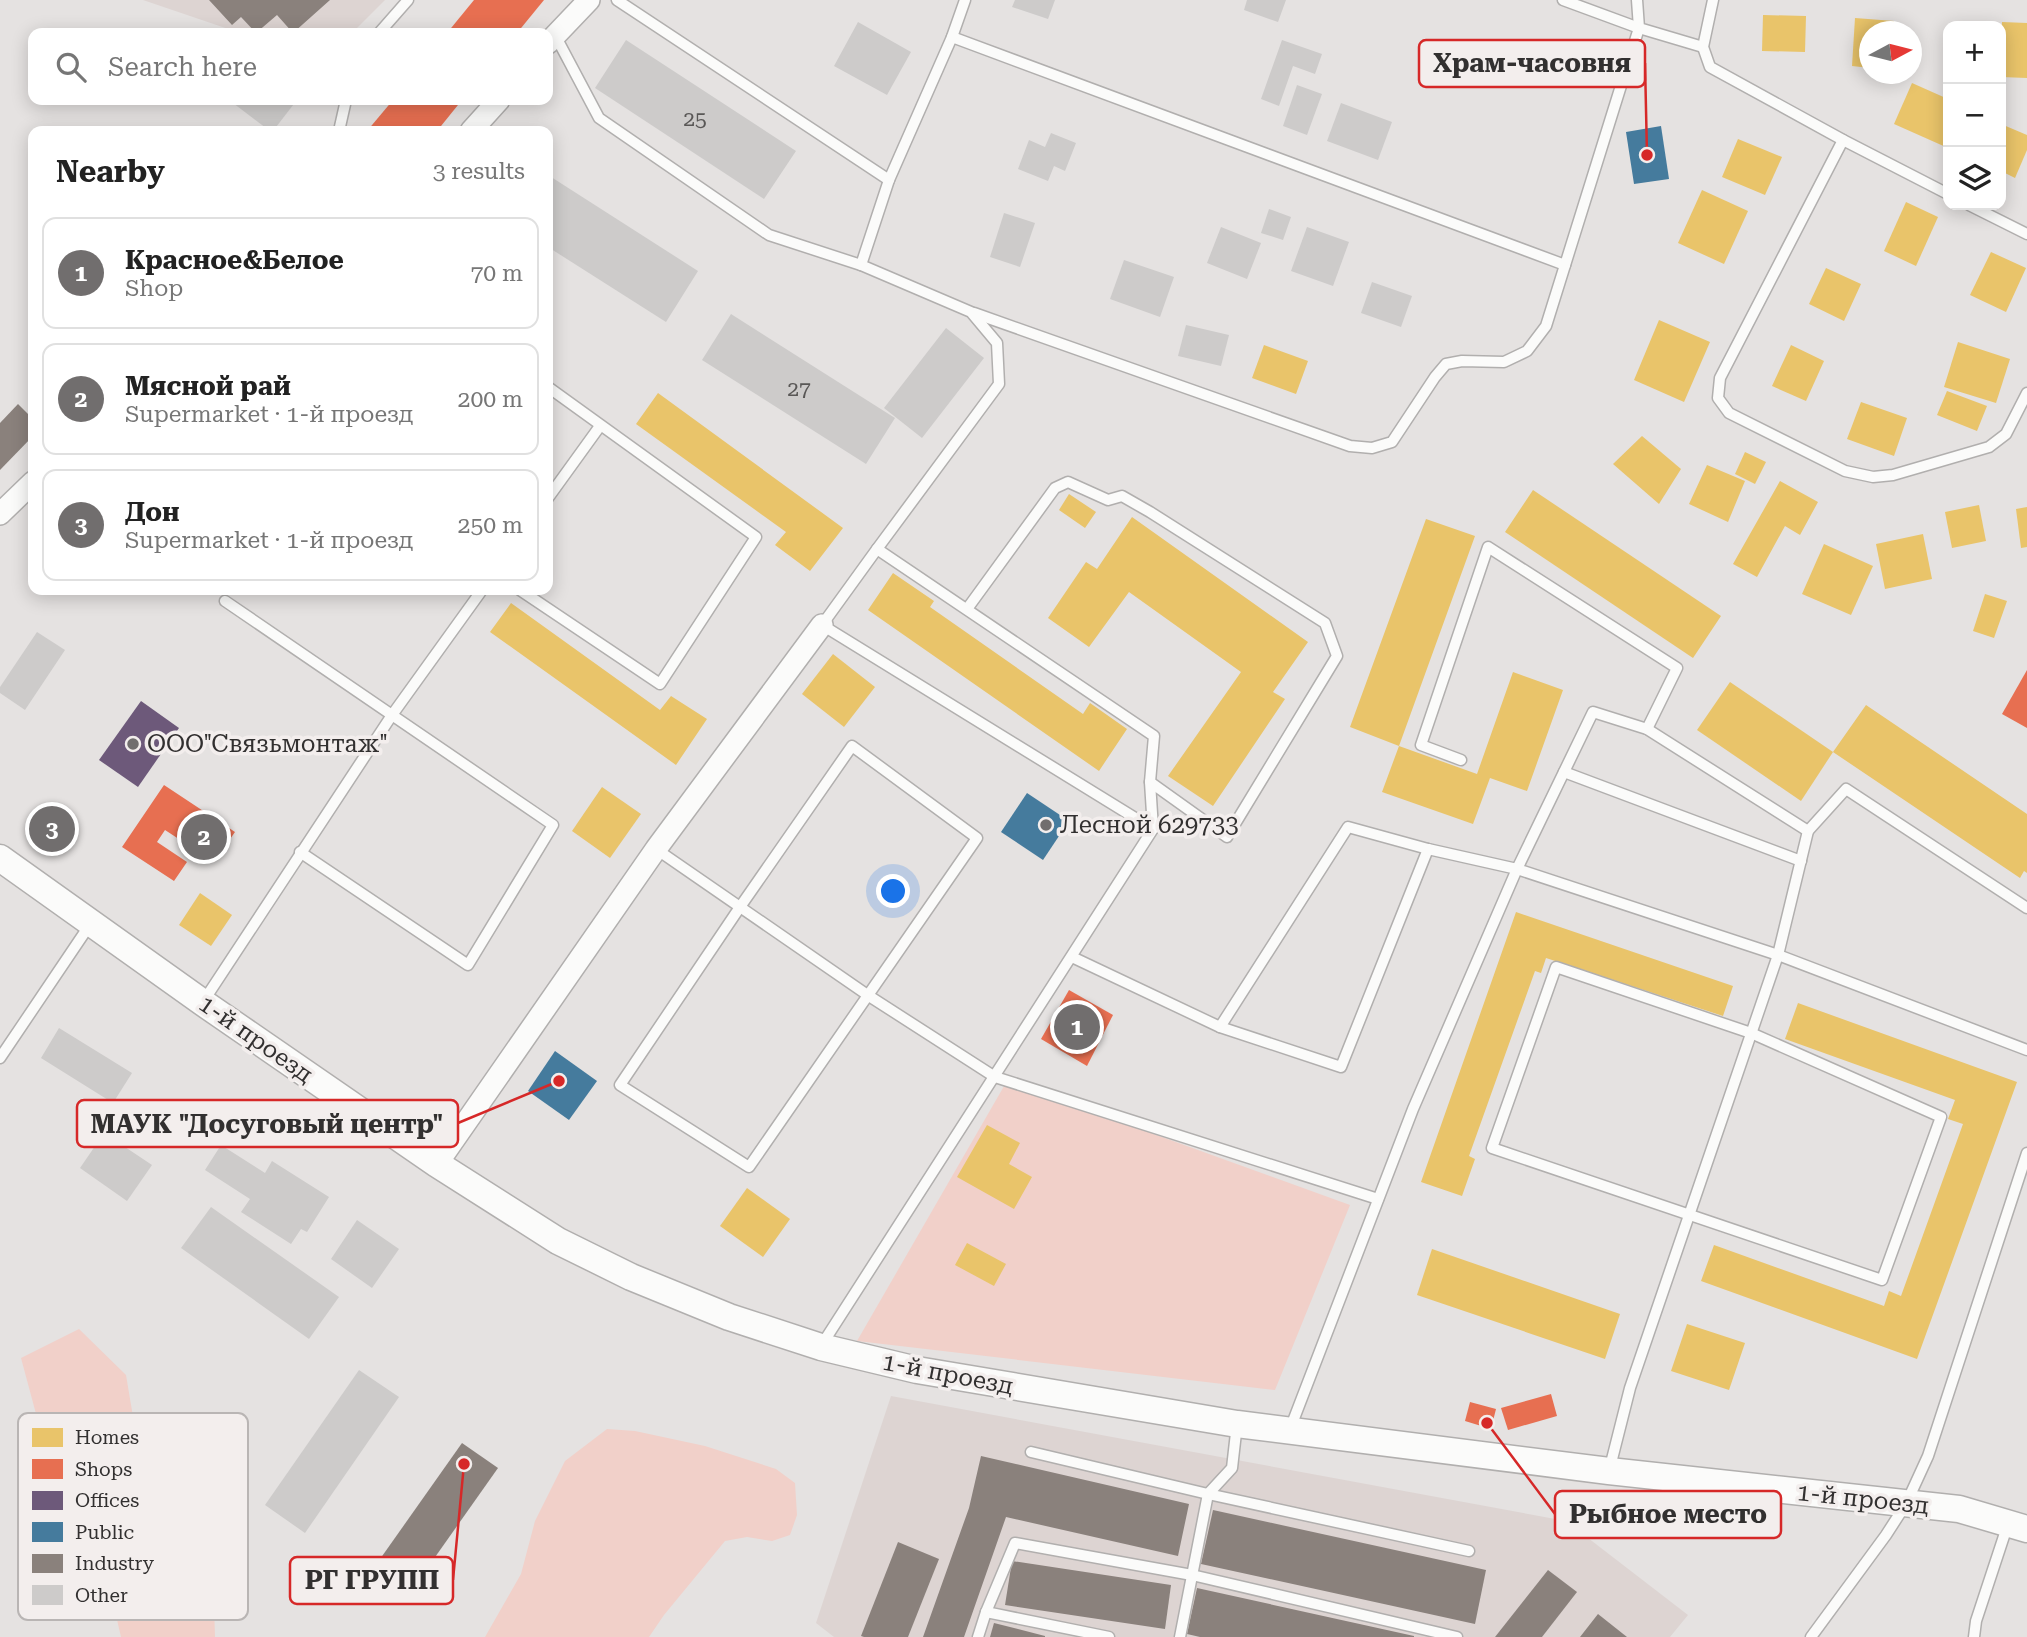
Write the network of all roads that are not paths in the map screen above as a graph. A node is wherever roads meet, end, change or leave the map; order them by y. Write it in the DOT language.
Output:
graph roads {
  1 [pos="408,0"];
  2 [pos="589,0"];
  3 [pos="617,0"];
  4 [pos="965,0"];
  5 [pos="1563,0"];
  6 [pos="1637,0"];
  7 [pos="1713,0"];
  8 [pos="383,28"];
  9 [pos="1639,28"];
  10 [pos="553,37"];
  11 [pos="952,37"];
  12 [pos="553,42"];
  13 [pos="1703,47"];
  14 [pos="345,105"];
  15 [pos="494,105"];
  16 [pos="340,126"];
  17 [pos="476,126"];
  18 [pos="1843,140"];
  19 [pos="889,180"];
  20 [pos="1943,191"];
  21 [pos="1979,210"];
  22 [pos="2027,234"];
  23 [pos="861,265"];
  24 [pos="1565,265"];
  25 [pos="971,312"];
  26 [pos="553,391"];
  27 [pos="2027,393"];
  28 [pos="600,426"];
  29 [pos="28,487"];
  30 [pos="553,491"];
  31 [pos="0,514"];
  32 [pos="877,549"];
  33 [pos="478,595"];
  34 [pos="527,595"];
  35 [pos="225,601"];
  36 [pos="967,610"];
  37 [pos="822,625"];
  38 [pos="392,715"];
  39 [pos="1647,729"];
  40 [pos="1461,760"];
  41 [pos="1564,772"];
  42 [pos="1150,782"];
  43 [pos="1153,829"];
  44 [pos="1808,831"];
  45 [pos="656,849"];
  46 [pos="1428,849"];
  47 [pos="300,852"];
  48 [pos="0,858"];
  49 [pos="1801,861"];
  50 [pos="1517,869"];
  51 [pos="740,907"];
  52 [pos="2027,908"];
  53 [pos="91,923"];
  54 [pos="1778,955"];
  55 [pos="1072,957"];
  56 [pos="869,996"];
  57 [pos="202,1002"];
  58 [pos="1220,1027"];
  59 [pos="1751,1033"];
  60 [pos="2027,1049"];
  61 [pos="0,1058"];
  62 [pos="995,1077"];
  63 [pos="2027,1153"];
  64 [pos="437,1164"];
  65 [pos="1378,1199"];
  66 [pos="1689,1216"];
  67 [pos="821,1347"];
  68 [pos="1237,1424"];
  69 [pos="1289,1432"];
  70 [pos="1031,1452"];
  71 [pos="1609,1471"];
  72 [pos="1208,1494"];
  73 [pos="1906,1504"];
  74 [pos="2018,1526"];
  75 [pos="1469,1551"];
  76 [pos="1192,1575"];
  77 [pos="986,1612"];
  78 [pos="978,1637"];
  79 [pos="1109,1637"];
  80 [pos="1180,1637"];
  81 [pos="1457,1637"];
  82 [pos="1811,1637"];
  83 [pos="1975,1637"];
  1 -- 8 [label="lane"];
  2 -- 10 [label="street"];
  3 -- 19 [label="lane"];
  4 -- 11 [label="lane"];
  5 -- 9 [label="lane"];
  6 -- 9 [label="lane"];
  7 -- 13 [label="lane"];
  9 -- 13 [label="lane"];
  9 -- 24 [label="lane"];
  11 -- 19 [label="lane"];
  11 -- 24 [label="lane"];
  12 -- 23 [label="lane"];
  13 -- 18 [label="lane"];
  14 -- 16 [label="lane"];
  15 -- 17 [label="street"];
  18 -- 20 [label="lane"];
  18 -- 27 [label="lane"];
  19 -- 23 [label="lane"];
  21 -- 22 [label="lane"];
  23 -- 25 [label="lane"];
  24 -- 25 [label="lane"];
  25 -- 32 [label="lane"];
  26 -- 28 [label="lane"];
  28 -- 30 [label="lane"];
  28 -- 34 [label="lane"];
  29 -- 31 [label="street"];
  32 -- 36 [label="lane"];
  32 -- 37 [label="lane"];
  33 -- 38 [label="lane"];
  35 -- 38 [label="lane"];
  36 -- 42 [label="lane"];
  36 -- 42 [label="lane"];
  37 -- 43 [label="lane"];
  37 -- 45 [label="street"];
  38 -- 47 [label="lane"];
  38 -- 47 [label="lane"];
  39 -- 40 [label="lane"];
  39 -- 41 [label="lane"];
  39 -- 44 [label="lane"];
  41 -- 49 [label="lane"];
  41 -- 50 [label="lane"];
  42 -- 43 [label="lane"];
  43 -- 55 [label="lane"];
  44 -- 49 [label="lane"];
  44 -- 52 [label="lane"];
  45 -- 51 [label="lane"];
  45 -- 64 [label="street"];
  46 -- 50 [label="lane"];
  46 -- 58 [label="lane"];
  46 -- 58 [label="lane"];
  47 -- 57 [label="lane"];
  48 -- 53 [label="street, 1-й проезд"];
  49 -- 54 [label="lane"];
  50 -- 54 [label="lane"];
  50 -- 65 [label="lane"];
  51 -- 56 [label="lane"];
  51 -- 56 [label="lane"];
  51 -- 56 [label="lane"];
  53 -- 57 [label="street, 1-й проезд"];
  53 -- 61 [label="lane"];
  54 -- 59 [label="lane"];
  54 -- 60 [label="lane"];
  55 -- 58 [label="lane"];
  55 -- 62 [label="lane"];
  56 -- 62 [label="lane"];
  57 -- 64 [label="street, 1-й проезд"];
  59 -- 66 [label="lane"];
  59 -- 66 [label="lane"];
  59 -- 66 [label="lane"];
  62 -- 65 [label="lane"];
  62 -- 67 [label="lane"];
  63 -- 73 [label="lane"];
  64 -- 67 [label="street, 1-й проезд"];
  65 -- 69 [label="lane"];
  66 -- 71 [label="lane"];
  67 -- 68 [label="street, 1-й проезд"];
  68 -- 69 [label="street, 1-й проезд"];
  68 -- 72 [label="lane"];
  69 -- 71 [label="street, 1-й проезд"];
  70 -- 72 [label="lane"];
  71 -- 73 [label="street, 1-й проезд"];
  72 -- 75 [label="lane"];
  72 -- 76 [label="lane"];
  73 -- 74 [label="street, 1-й проезд"];
  73 -- 82 [label="lane"];
  74 -- 83 [label="lane"];
  76 -- 77 [label="lane"];
  76 -- 80 [label="lane"];
  76 -- 81 [label="lane"];
  77 -- 78 [label="lane"];
  77 -- 79 [label="lane"];
}
